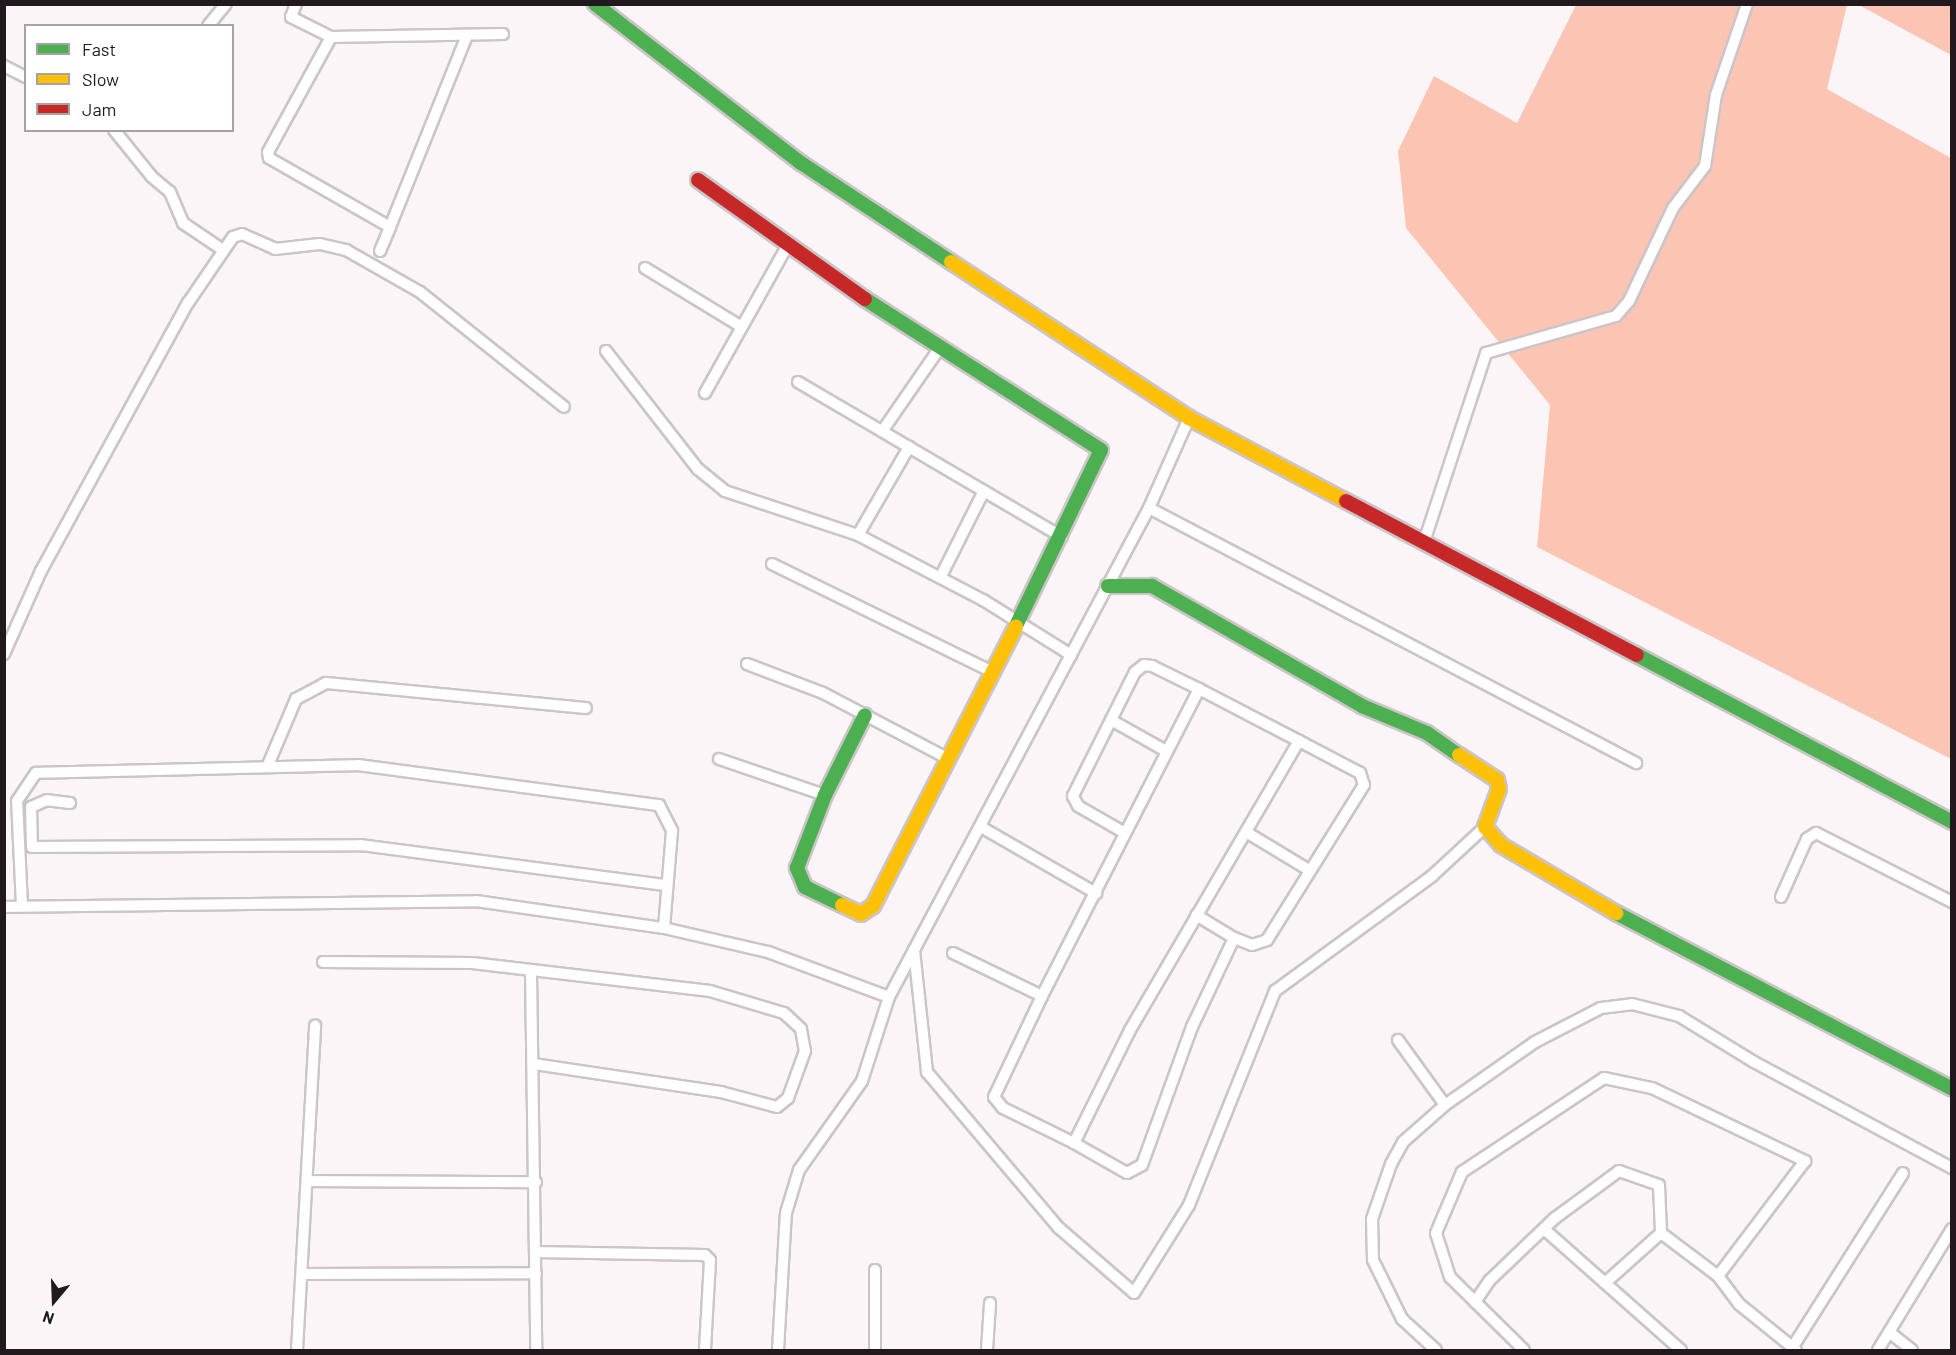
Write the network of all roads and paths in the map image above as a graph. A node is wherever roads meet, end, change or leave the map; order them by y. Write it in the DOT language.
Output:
graph roads {
  1 [pos="226,4"];
  2 [pos="296,4"];
  3 [pos="595,4"];
  4 [pos="1747,4"];
  5 [pos="210,24"];
  6 [pos="503,34"];
  7 [pos="467,35"];
  8 [pos="331,37"];
  9 [pos="4,66"];
  10 [pos="24,76"];
  11 [pos="116,132"];
  12 [pos="698,180"];
  13 [pos="390,227"];
  14 [pos="787,246"];
  15 [pos="223,250"];
  16 [pos="380,250"];
  17 [pos="645,268"];
  18 [pos="740,326"];
  19 [pos="942,346"];
  20 [pos="606,351"];
  21 [pos="798,382"];
  22 [pos="705,393"];
  23 [pos="564,407"];
  24 [pos="1189,418"];
  25 [pos="883,430"];
  26 [pos="909,447"];
  27 [pos="984,491"];
  28 [pos="1149,508"];
  29 [pos="858,535"];
  30 [pos="1062,537"];
  31 [pos="1424,542"];
  32 [pos="772,564"];
  33 [pos="940,576"];
  34 [pos="1108,586"];
  35 [pos="1019,621"];
  36 [pos="4,654"];
  37 [pos="1071,655"];
  38 [pos="747,664"];
  39 [pos="992,672"];
  40 [pos="1199,689"];
  41 [pos="586,708"];
  42 [pos="865,716"];
  43 [pos="1111,720"];
  44 [pos="1299,741"];
  45 [pos="1166,751"];
  46 [pos="947,758"];
  47 [pos="719,759"];
  48 [pos="1636,763"];
  49 [pos="268,765"];
  50 [pos="825,795"];
  51 [pos="4,800"];
  52 [pos="17,801"];
  53 [pos="70,803"];
  54 [pos="1952,822"];
  55 [pos="981,827"];
  56 [pos="1485,827"];
  57 [pos="1246,832"];
  58 [pos="1125,833"];
  59 [pos="1309,870"];
  60 [pos="665,885"];
  61 [pos="1096,893"];
  62 [pos="1780,897"];
  63 [pos="1952,902"];
  64 [pos="22,906"];
  65 [pos="4,907"];
  66 [pos="1196,915"];
  67 [pos="664,928"];
  68 [pos="1234,938"];
  69 [pos="914,950"];
  70 [pos="953,953"];
  71 [pos="323,962"];
  72 [pos="531,971"];
  73 [pos="1042,996"];
  74 [pos="889,997"];
  75 [pos="315,1025"];
  76 [pos="1398,1040"];
  77 [pos="533,1064"];
  78 [pos="1952,1089"];
  79 [pos="1445,1105"];
  80 [pos="1074,1143"];
  81 [pos="1952,1168"];
  82 [pos="1903,1173"];
  83 [pos="307,1181"];
  84 [pos="536,1182"];
  85 [pos="1544,1229"];
  86 [pos="1952,1229"];
  87 [pos="1662,1233"];
  88 [pos="535,1252"];
  89 [pos="875,1270"];
  90 [pos="302,1274"];
  91 [pos="536,1274"];
  92 [pos="1718,1276"];
  93 [pos="1605,1283"];
  94 [pos="1475,1302"];
  95 [pos="990,1303"];
  96 [pos="1889,1332"];
  97 [pos="1794,1349"];
  98 [pos="297,1350"];
  99 [pos="536,1350"];
  100 [pos="705,1350"];
  101 [pos="778,1350"];
  102 [pos="875,1350"];
  103 [pos="987,1350"];
  104 [pos="1436,1350"];
  105 [pos="1524,1350"];
  106 [pos="1681,1350"];
  107 [pos="1878,1350"];
  108 [pos="1912,1350"];
  1 -- 5 [label="street"];
  2 -- 8 [label="street"];
  3 -- 24 [label="street"];
  4 -- 31 [label="street"];
  6 -- 7 [label="street"];
  7 -- 8 [label="street"];
  7 -- 13 [label="street"];
  8 -- 13 [label="street"];
  9 -- 10 [label="street"];
  11 -- 15 [label="street"];
  12 -- 14 [label="street"];
  13 -- 16 [label="street"];
  14 -- 18 [label="street"];
  14 -- 19 [label="street"];
  15 -- 23 [label="street"];
  15 -- 36 [label="street"];
  17 -- 18 [label="street"];
  18 -- 22 [label="street"];
  19 -- 25 [label="street"];
  19 -- 30 [label="street"];
  20 -- 29 [label="street"];
  21 -- 25 [label="street"];
  24 -- 28 [label="street"];
  24 -- 31 [label="street"];
  25 -- 26 [label="street"];
  26 -- 27 [label="street"];
  26 -- 29 [label="street"];
  27 -- 30 [label="street"];
  27 -- 33 [label="street"];
  28 -- 34 [label="street"];
  28 -- 48 [label="street"];
  29 -- 33 [label="street"];
  30 -- 35 [label="street"];
  31 -- 54 [label="street"];
  32 -- 39 [label="street"];
  33 -- 35 [label="street"];
  34 -- 37 [label="street"];
  34 -- 56 [label="street"];
  35 -- 37 [label="street"];
  35 -- 39 [label="street"];
  37 -- 55 [label="street"];
  38 -- 42 [label="street"];
  39 -- 46 [label="street"];
  40 -- 43 [label="street"];
  40 -- 44 [label="street"];
  40 -- 45 [label="street"];
  41 -- 49 [label="street"];
  42 -- 46 [label="street"];
  42 -- 50 [label="street"];
  43 -- 45 [label="street"];
  43 -- 58 [label="street"];
  44 -- 57 [label="street"];
  44 -- 59 [label="street"];
  45 -- 58 [label="street"];
  46 -- 50 [label="street"];
  47 -- 50 [label="street"];
  49 -- 52 [label="street"];
  49 -- 60 [label="street"];
  51 -- 52 [label="street"];
  52 -- 64 [label="street"];
  53 -- 60 [label="street"];
  55 -- 61 [label="street"];
  55 -- 69 [label="street"];
  56 -- 69 [label="street"];
  56 -- 78 [label="street"];
  57 -- 59 [label="street"];
  57 -- 66 [label="street"];
  58 -- 61 [label="street"];
  59 -- 68 [label="street"];
  60 -- 67 [label="street"];
  61 -- 73 [label="street"];
  62 -- 63 [label="street"];
  64 -- 65 [label="street"];
  64 -- 67 [label="street"];
  66 -- 68 [label="street"];
  66 -- 80 [label="street"];
  67 -- 74 [label="street"];
  68 -- 80 [label="street"];
  69 -- 74 [label="street"];
  70 -- 73 [label="street"];
  71 -- 72 [label="street"];
  72 -- 77 [label="street"];
  72 -- 77 [label="street"];
  73 -- 80 [label="street"];
  74 -- 101 [label="street"];
  75 -- 83 [label="street"];
  76 -- 79 [label="street"];
  77 -- 84 [label="street"];
  79 -- 81 [label="street"];
  79 -- 104 [label="street"];
  82 -- 97 [label="street"];
  83 -- 84 [label="street"];
  83 -- 90 [label="street"];
  84 -- 88 [label="street"];
  85 -- 87 [label="street"];
  85 -- 93 [label="street"];
  85 -- 94 [label="street"];
  86 -- 96 [label="street"];
  87 -- 92 [label="street"];
  87 -- 93 [label="street"];
  88 -- 91 [label="street"];
  88 -- 100 [label="street"];
  89 -- 102 [label="street"];
  90 -- 91 [label="street"];
  90 -- 98 [label="street"];
  91 -- 99 [label="street"];
  92 -- 94 [label="street"];
  92 -- 97 [label="street"];
  93 -- 106 [label="street"];
  94 -- 105 [label="street"];
  95 -- 103 [label="street"];
  96 -- 107 [label="street"];
  96 -- 108 [label="street"];
}
